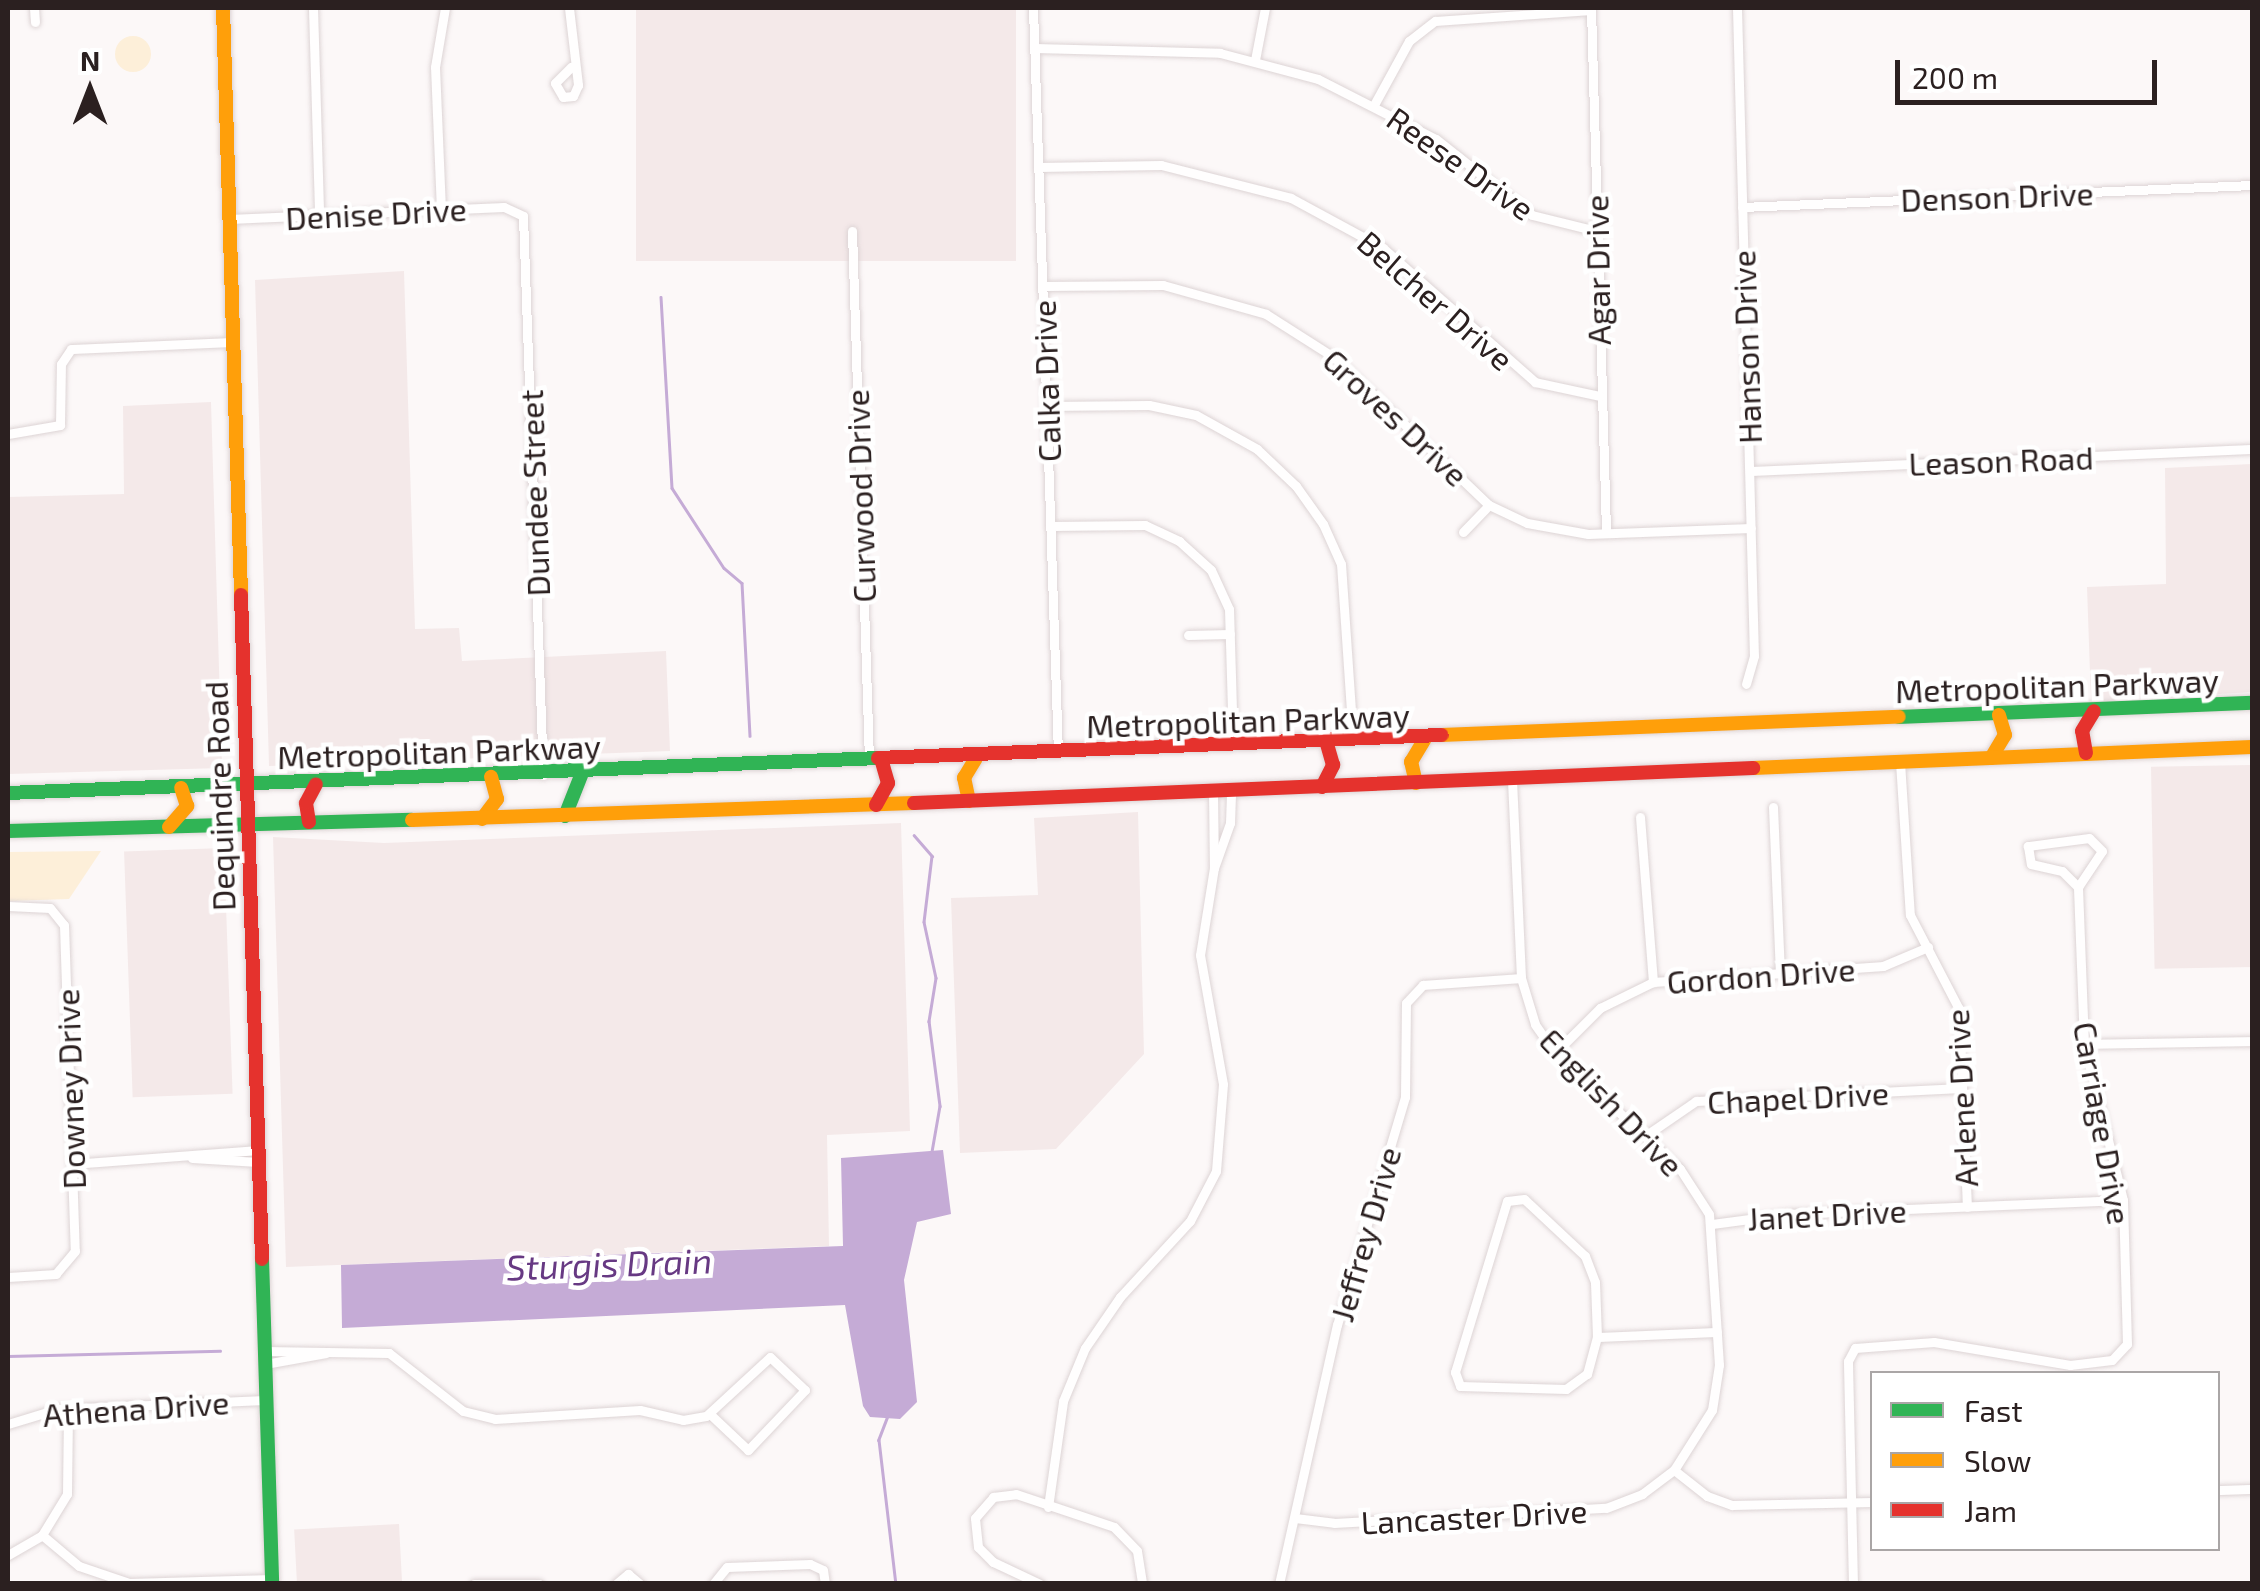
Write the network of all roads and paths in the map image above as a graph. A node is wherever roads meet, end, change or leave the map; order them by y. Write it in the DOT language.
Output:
graph roads {
  1 [pos="34,8"];
  2 [pos="223,8"];
  3 [pos="313,8"];
  4 [pos="445,8"];
  5 [pos="569,8"];
  6 [pos="1033,8"];
  7 [pos="1266,8"];
  8 [pos="1737,8"];
  9 [pos="1591,9"];
  10 [pos="35,22"];
  11 [pos="1034,48"];
  12 [pos="1255,60"];
  13 [pos="571,67"];
  14 [pos="1375,102"];
  15 [pos="1038,166"];
  16 [pos="2252,185"];
  17 [pos="1742,207"];
  18 [pos="441,210"];
  19 [pos="520,212"];
  20 [pos="318,216"];
  21 [pos="230,220"];
  22 [pos="852,231"];
  23 [pos="1596,231"];
  24 [pos="1042,286"];
  25 [pos="233,342"];
  26 [pos="1600,396"];
  27 [pos="1046,406"];
  28 [pos="8,434"];
  29 [pos="2252,450"];
  30 [pos="1750,470"];
  31 [pos="1490,505"];
  32 [pos="1050,526"];
  33 [pos="1751,528"];
  34 [pos="1463,532"];
  35 [pos="1606,533"];
  36 [pos="1230,634"];
  37 [pos="1188,635"];
  38 [pos="1746,684"];
  39 [pos="2252,704"];
  40 [pos="2094,711"];
  41 [pos="1999,714"];
  42 [pos="1424,740"];
  43 [pos="1353,743"];
  44 [pos="1326,744"];
  45 [pos="2252,747"];
  46 [pos="1233,748"];
  47 [pos="2086,754"];
  48 [pos="1058,755"];
  49 [pos="976,758"];
  50 [pos="1992,758"];
  51 [pos="875,762"];
  52 [pos="1900,762"];
  53 [pos="582,773"];
  54 [pos="544,775"];
  55 [pos="492,777"];
  56 [pos="1512,778"];
  57 [pos="1416,783"];
  58 [pos="316,784"];
  59 [pos="246,786"];
  60 [pos="1322,787"];
  61 [pos="180,788"];
  62 [pos="1214,791"];
  63 [pos="1231,791"];
  64 [pos="8,793"];
  65 [pos="968,801"];
  66 [pos="876,805"];
  67 [pos="1773,807"];
  68 [pos="565,816"];
  69 [pos="1640,817"];
  70 [pos="482,819"];
  71 [pos="310,822"];
  72 [pos="248,824"];
  73 [pos="169,827"];
  74 [pos="8,831"];
  75 [pos="1221,839"];
  76 [pos="2078,887"];
  77 [pos="8,906"];
  78 [pos="1928,947"];
  79 [pos="1780,972"];
  80 [pos="1520,978"];
  81 [pos="1653,982"];
  82 [pos="2252,1041"];
  83 [pos="2084,1044"];
  84 [pos="1556,1053"];
  85 [pos="1962,1088"];
  86 [pos="1645,1136"];
  87 [pos="258,1156"];
  88 [pos="72,1164"];
  89 [pos="2123,1200"];
  90 [pos="1967,1207"];
  91 [pos="1712,1224"];
  92 [pos="8,1277"];
  93 [pos="1718,1332"];
  94 [pos="1597,1337"];
  95 [pos="264,1357"];
  96 [pos="266,1400"];
  97 [pos="68,1408"];
  98 [pos="711,1415"];
  99 [pos="8,1424"];
  100 [pos="1674,1470"];
  101 [pos="2252,1489"];
  102 [pos="2220,1490"];
  103 [pos="1870,1502"];
  104 [pos="1852,1503"];
  105 [pos="1048,1506"];
  106 [pos="1295,1518"];
  107 [pos="42,1534"];
  108 [pos="8,1555"];
  109 [pos="272,1581"];
  110 [pos="474,1584"];
  111 [pos="539,1584"];
  112 [pos="616,1584"];
  113 [pos="640,1584"];
  114 [pos="713,1584"];
  115 [pos="826,1584"];
  116 [pos="1040,1584"];
  117 [pos="1142,1584"];
  118 [pos="1279,1584"];
  119 [pos="1853,1584"];
  1 -- 10 [label="street"];
  2 -- 21 [label="main road, Dequindre Road"];
  3 -- 20 [label="street"];
  4 -- 18 [label="street"];
  5 -- 13 [label="street"];
  6 -- 11 [label="street, Calka Drive"];
  7 -- 12 [label="street"];
  8 -- 17 [label="street, Hanson Drive"];
  9 -- 14 [label="street"];
  9 -- 23 [label="street, Agar Drive"];
  11 -- 12 [label="street, Reese Drive"];
  11 -- 15 [label="street, Calka Drive"];
  12 -- 14 [label="street, Reese Drive"];
  14 -- 23 [label="street, Reese Drive"];
  15 -- 24 [label="street, Calka Drive"];
  15 -- 26 [label="street, Belcher Drive"];
  16 -- 17 [label="street, Denson Drive"];
  17 -- 30 [label="street, Hanson Drive"];
  18 -- 19 [label="street, Denise Drive"];
  18 -- 20 [label="street, Denise Drive"];
  19 -- 54 [label="street, Dundee Street"];
  20 -- 21 [label="street, Denise Drive"];
  21 -- 25 [label="main road, Dequindre Road"];
  22 -- 51 [label="street, Curwood Drive"];
  23 -- 26 [label="street, Agar Drive"];
  24 -- 27 [label="street, Calka Drive"];
  24 -- 31 [label="street, Groves Drive"];
  25 -- 28 [label="street"];
  25 -- 59 [label="main road, Dequindre Road"];
  26 -- 35 [label="street, Agar Drive"];
  27 -- 32 [label="street, Calka Drive"];
  27 -- 43 [label="street"];
  29 -- 30 [label="street, Leason Road"];
  30 -- 33 [label="street, Hanson Drive"];
  31 -- 34 [label="street"];
  31 -- 35 [label="street, Groves Drive"];
  32 -- 36 [label="street"];
  32 -- 48 [label="street, Calka Drive"];
  33 -- 35 [label="street, Groves Drive"];
  33 -- 38 [label="street, Hanson Drive"];
  36 -- 37 [label="street"];
  36 -- 46 [label="street"];
  39 -- 40 [label="main road, Metropolitan Parkway"];
  40 -- 41 [label="main road, Metropolitan Parkway"];
  40 -- 47 [label="main road"];
  41 -- 42 [label="main road, Metropolitan Parkway"];
  41 -- 50 [label="main road"];
  42 -- 43 [label="main road, Metropolitan Parkway"];
  42 -- 57 [label="main road"];
  43 -- 44 [label="main road, Metropolitan Parkway"];
  44 -- 46 [label="main road, Metropolitan Parkway"];
  44 -- 60 [label="main road"];
  45 -- 47 [label="main road, Metropolitan Parkway"];
  46 -- 48 [label="main road, Metropolitan Parkway"];
  47 -- 50 [label="main road, Metropolitan Parkway"];
  48 -- 49 [label="main road, Metropolitan Parkway"];
  49 -- 51 [label="main road, Metropolitan Parkway"];
  49 -- 65 [label="main road"];
  50 -- 52 [label="main road, Metropolitan Parkway"];
  51 -- 53 [label="main road, Metropolitan Parkway"];
  51 -- 66 [label="main road"];
  52 -- 56 [label="main road, Metropolitan Parkway"];
  52 -- 78 [label="street, Arlene Drive"];
  53 -- 54 [label="main road, Metropolitan Parkway"];
  53 -- 68 [label="main road"];
  54 -- 55 [label="main road, Metropolitan Parkway"];
  55 -- 58 [label="main road, Metropolitan Parkway"];
  55 -- 70 [label="main road"];
  56 -- 57 [label="main road, Metropolitan Parkway"];
  56 -- 80 [label="street, English Drive"];
  57 -- 60 [label="main road, Metropolitan Parkway"];
  58 -- 59 [label="main road, Metropolitan Parkway"];
  58 -- 71 [label="main road"];
  59 -- 61 [label="main road, Metropolitan Parkway"];
  59 -- 72 [label="main road, Dequindre Road"];
  60 -- 63 [label="main road, Metropolitan Parkway"];
  61 -- 64 [label="main road, Metropolitan Parkway"];
  61 -- 73 [label="main road"];
  62 -- 63 [label="main road, Metropolitan Parkway"];
  62 -- 65 [label="main road, Metropolitan Parkway"];
  62 -- 75 [label="street"];
  63 -- 75 [label="street"];
  65 -- 66 [label="main road, Metropolitan Parkway"];
  66 -- 68 [label="main road, Metropolitan Parkway"];
  67 -- 79 [label="street"];
  68 -- 70 [label="main road, Metropolitan Parkway"];
  69 -- 81 [label="street"];
  70 -- 71 [label="main road, Metropolitan Parkway"];
  71 -- 72 [label="main road, Metropolitan Parkway"];
  72 -- 73 [label="main road, Metropolitan Parkway"];
  72 -- 87 [label="main road, Dequindre Road"];
  73 -- 74 [label="main road, Metropolitan Parkway"];
  75 -- 105 [label="street"];
  76 -- 76 [label="street, Carriage Drive"];
  76 -- 83 [label="street, Carriage Drive"];
  77 -- 88 [label="street, Downey Drive"];
  78 -- 79 [label="street, Gordon Drive"];
  78 -- 85 [label="street, Arlene Drive"];
  79 -- 81 [label="street, Gordon Drive"];
  80 -- 84 [label="street, English Drive"];
  80 -- 106 [label="street, Jeffrey Drive"];
  81 -- 84 [label="street, Gordon Drive"];
  82 -- 83 [label="street"];
  83 -- 89 [label="street, Carriage Drive"];
  84 -- 86 [label="street, English Drive"];
  85 -- 86 [label="street, Chapel Drive"];
  85 -- 90 [label="street, Arlene Drive"];
  86 -- 91 [label="street, English Drive"];
  87 -- 88 [label="street"];
  87 -- 95 [label="main road, Dequindre Road"];
  88 -- 92 [label="street, Downey Drive"];
  89 -- 90 [label="street, Janet Drive"];
  89 -- 104 [label="street, Carriage Drive"];
  90 -- 91 [label="street, Janet Drive"];
  91 -- 93 [label="street, English Drive"];
  93 -- 94 [label="street"];
  93 -- 100 [label="street, English Drive"];
  94 -- 94 [label="street"];
  95 -- 96 [label="main road, Dequindre Road"];
  95 -- 98 [label="street"];
  96 -- 97 [label="street, Athena Drive"];
  96 -- 109 [label="main road, Dequindre Road"];
  97 -- 99 [label="street, Athena Drive"];
  97 -- 107 [label="street"];
  98 -- 98 [label="street"];
  100 -- 104 [label="street"];
  100 -- 106 [label="street, Lancaster Drive"];
  101 -- 102 [label="street"];
  103 -- 104 [label="street"];
  104 -- 119 [label="street"];
  105 -- 116 [label="street"];
  105 -- 117 [label="street"];
  106 -- 118 [label="street, Jeffrey Drive"];
  107 -- 108 [label="street"];
  107 -- 109 [label="street"];
  110 -- 111 [label="street"];
  112 -- 113 [label="street"];
  114 -- 115 [label="street"];
}
